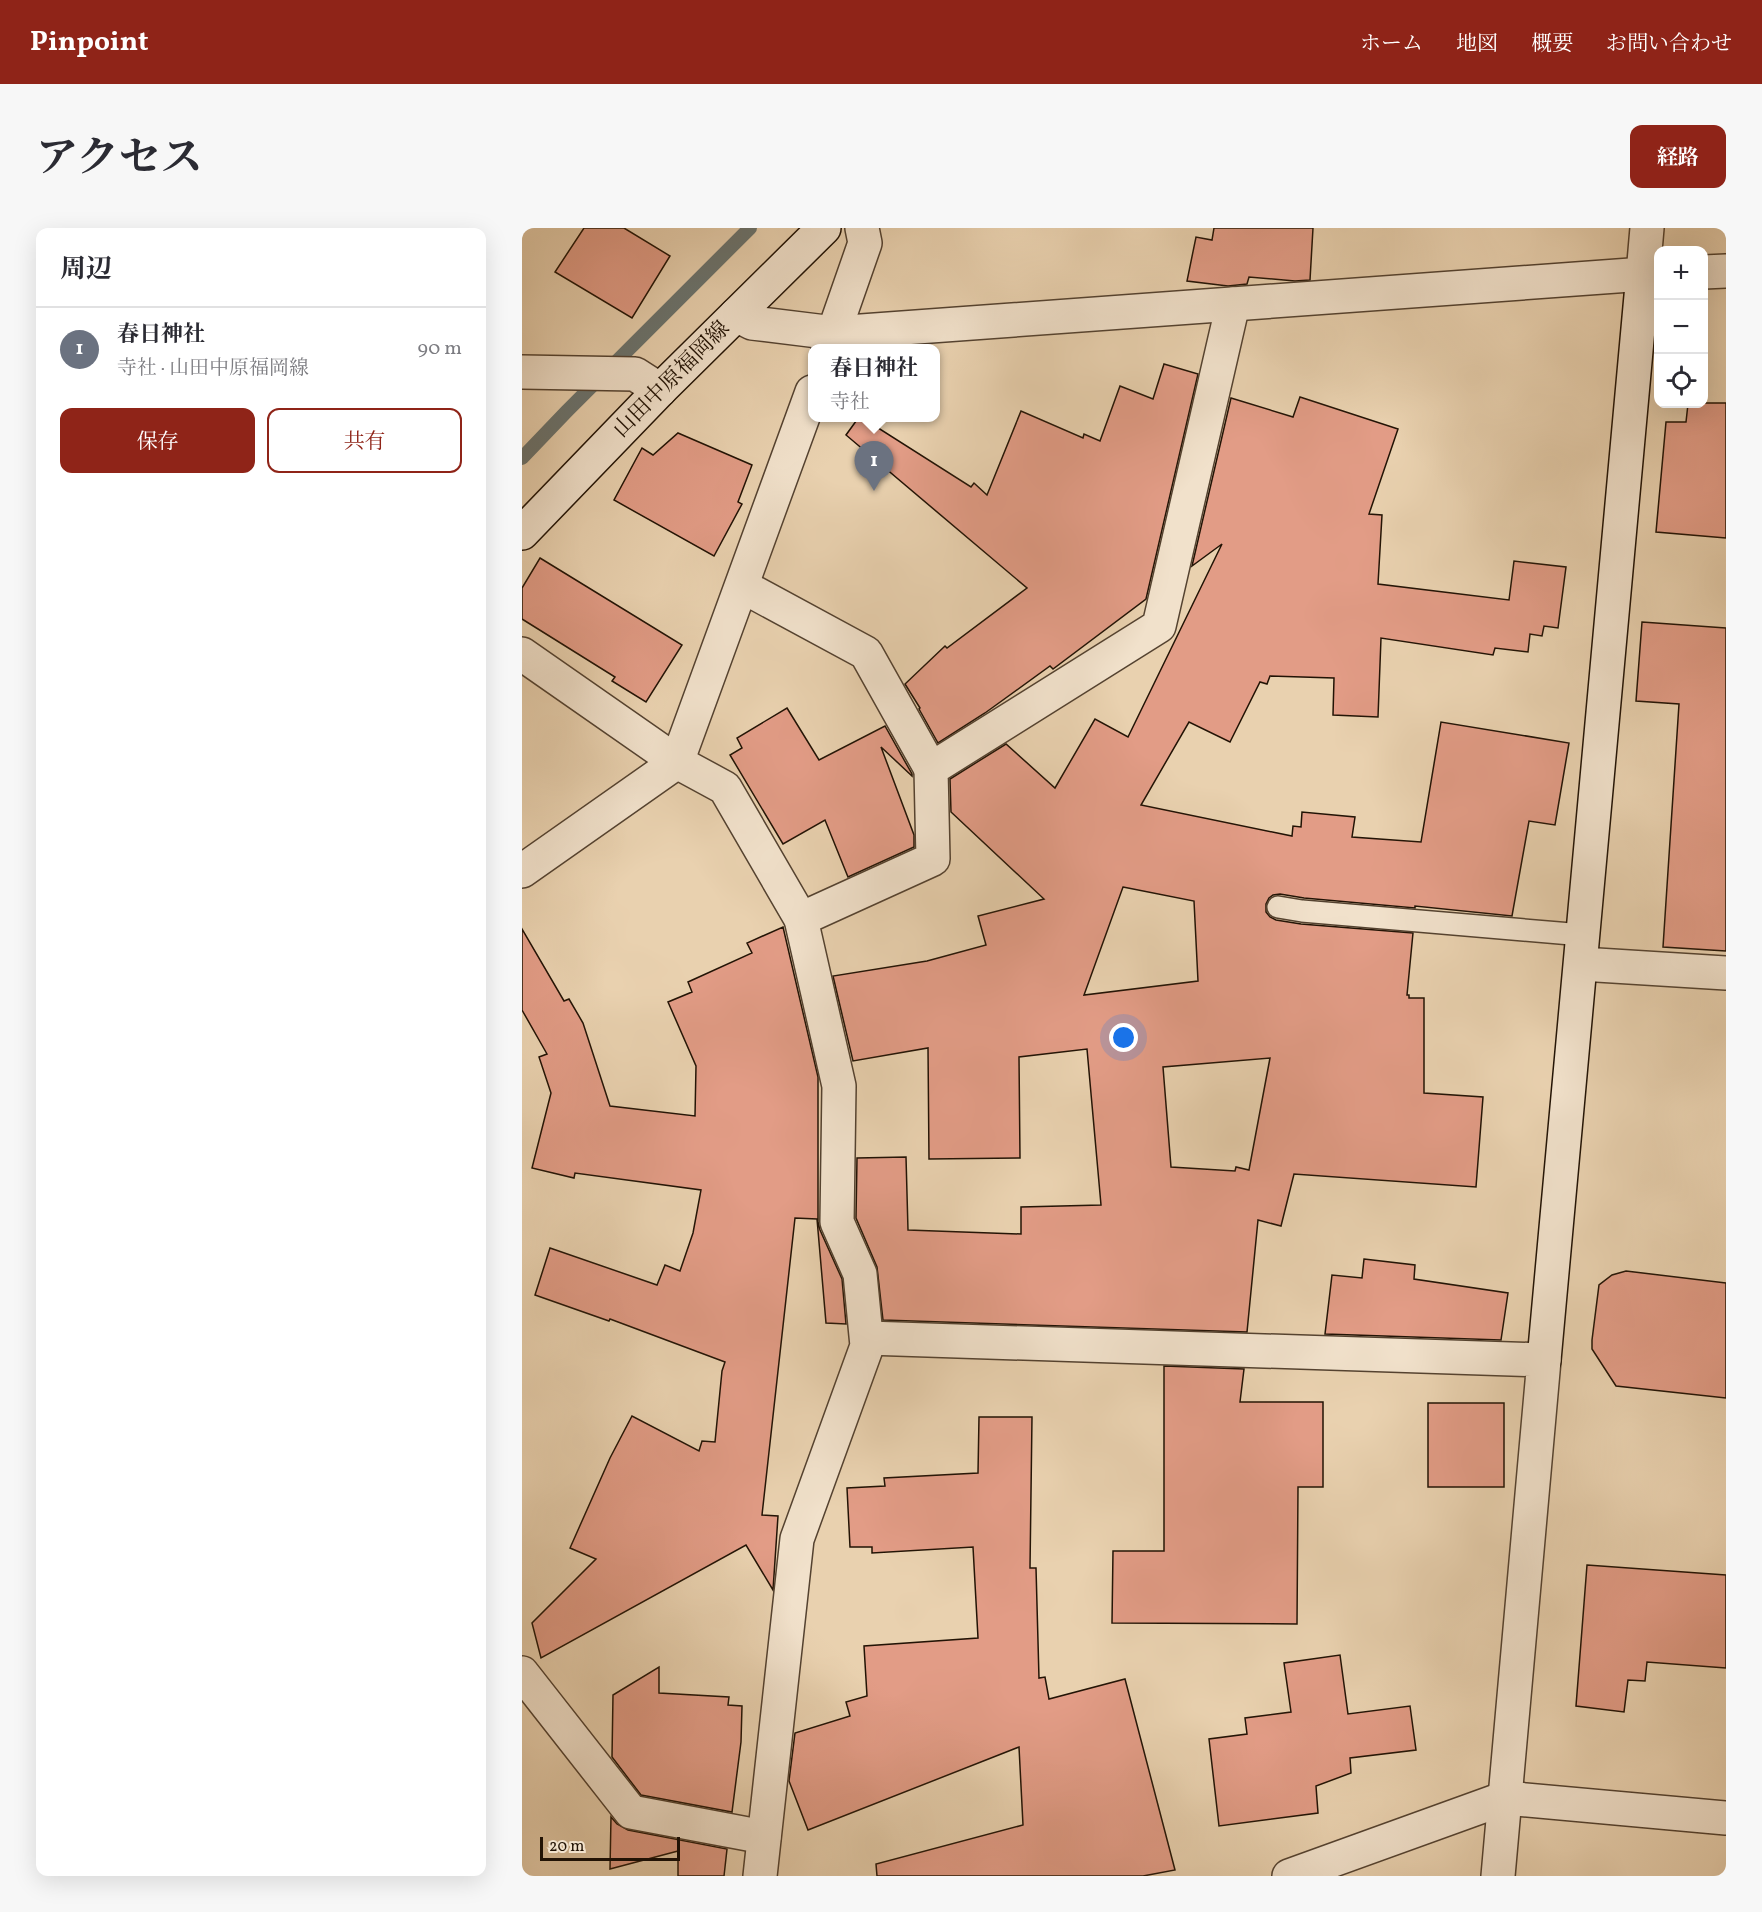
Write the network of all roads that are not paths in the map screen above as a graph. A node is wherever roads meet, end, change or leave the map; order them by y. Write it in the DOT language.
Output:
graph roads {
  1 [pos="824,228"];
  2 [pos="862,228"];
  3 [pos="1647,228"];
  4 [pos="1726,271"];
  5 [pos="1708,272"];
  6 [pos="1651,273"];
  7 [pos="1233,304"];
  8 [pos="736,315"];
  9 [pos="831,341"];
  10 [pos="522,372"];
  11 [pos="647,382"];
  12 [pos="808,406"];
  13 [pos="522,533"];
  14 [pos="742,586"];
  15 [pos="522,654"];
  16 [pos="677,762"];
  17 [pos="931,769"];
  18 [pos="522,871"];
  19 [pos="1278,907"];
  20 [pos="801,919"];
  21 [pos="1582,949"];
  22 [pos="1726,973"];
  23 [pos="867,1338"];
  24 [pos="1544,1360"];
  25 [pos="522,1673"];
  26 [pos="1505,1798"];
  27 [pos="1726,1818"];
  28 [pos="764,1837"];
  29 [pos="760,1876"];
  30 [pos="1288,1876"];
  31 [pos="1498,1876"];
  1 -- 8 [label="street, 山田中原福岡線"];
  2 -- 9 [label="street"];
  3 -- 6 [label="street"];
  4 -- 5 [label="street"];
  6 -- 7 [label="street"];
  6 -- 21 [label="street"];
  7 -- 9 [label="street"];
  7 -- 17 [label="street"];
  8 -- 9 [label="street"];
  8 -- 11 [label="street, 山田中原福岡線"];
  10 -- 11 [label="street"];
  11 -- 13 [label="street, 山田中原福岡線"];
  12 -- 14 [label="street"];
  14 -- 16 [label="street"];
  14 -- 17 [label="street"];
  15 -- 16 [label="street"];
  16 -- 18 [label="street"];
  16 -- 20 [label="street"];
  17 -- 20 [label="street"];
  19 -- 21 [label="lane"];
  20 -- 23 [label="street"];
  21 -- 22 [label="street"];
  21 -- 24 [label="street"];
  23 -- 24 [label="street"];
  23 -- 28 [label="street"];
  24 -- 26 [label="street"];
  25 -- 28 [label="street"];
  26 -- 27 [label="street"];
  26 -- 30 [label="street"];
  26 -- 31 [label="street"];
  28 -- 29 [label="street"];
}
